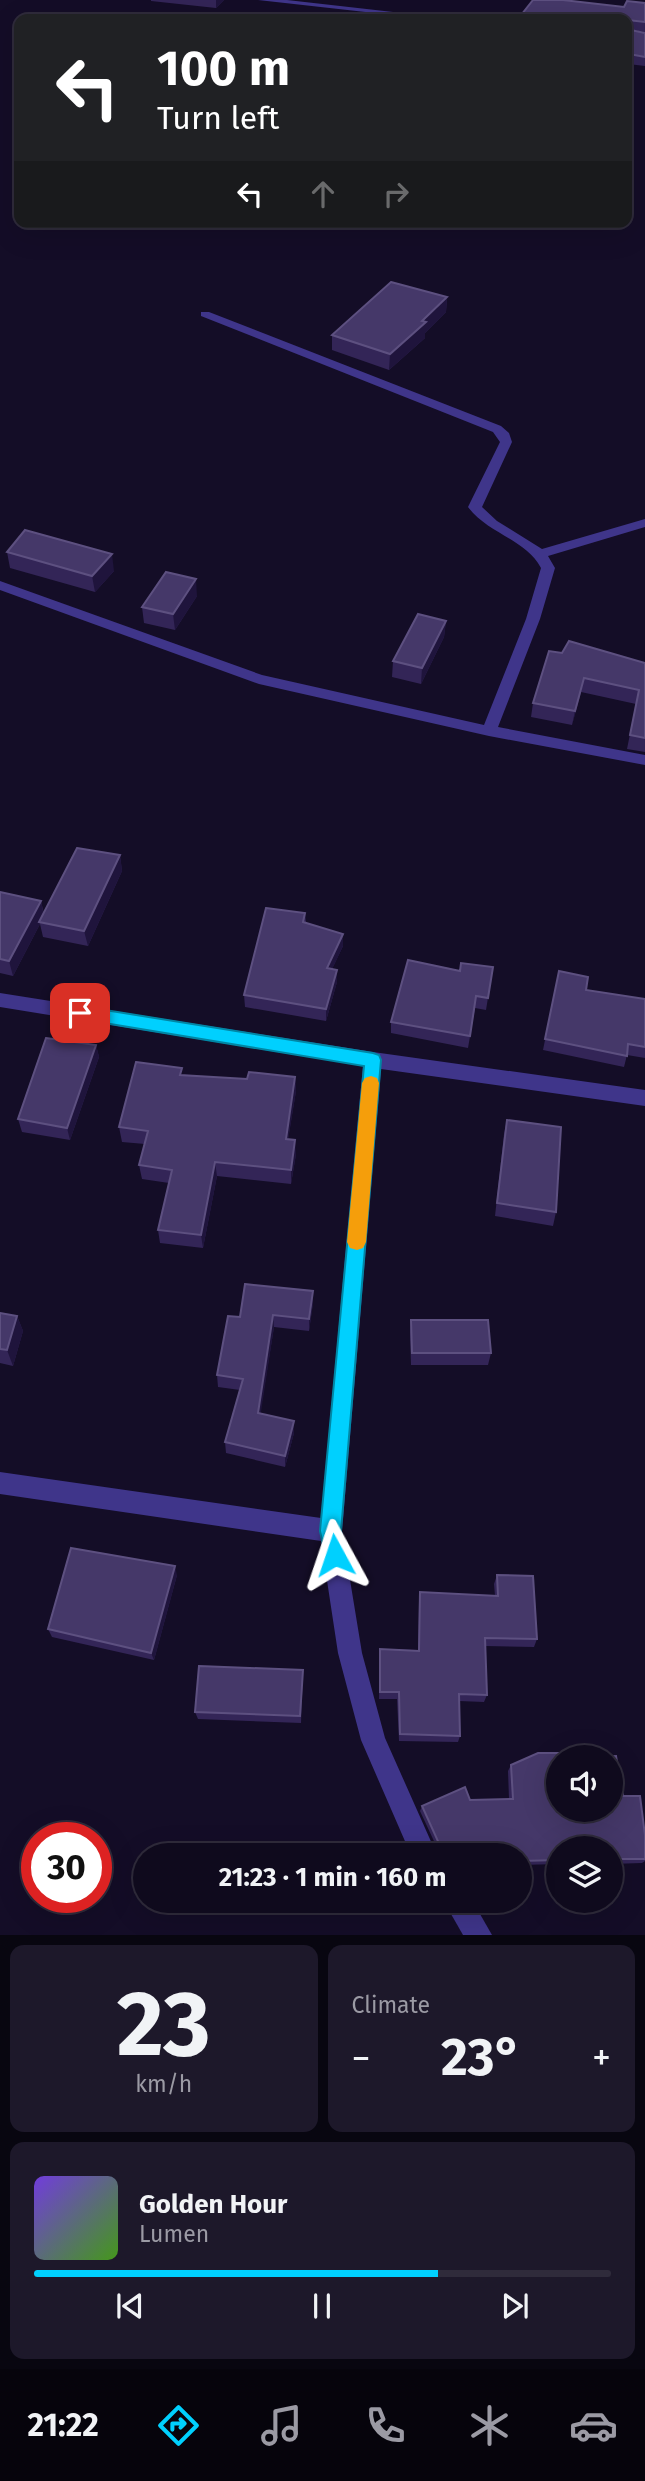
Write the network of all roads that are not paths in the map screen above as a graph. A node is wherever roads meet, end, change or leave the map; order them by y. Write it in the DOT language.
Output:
graph roads {
  1 [pos="262,0"];
  2 [pos="401,14"];
  3 [pos="205,314"];
  4 [pos="645,523"];
  5 [pos="541,554"];
  6 [pos="0,585"];
  7 [pos="489,731"];
  8 [pos="645,760"];
  9 [pos="0,1000"];
  10 [pos="373,1060"];
  11 [pos="645,1098"];
  12 [pos="0,1483"];
  13 [pos="331,1531"];
  14 [pos="419,1843"];
  15 [pos="465,1913"];
  16 [pos="480,1935"];
  1 -- 2 [label="street"];
  3 -- 5 [label="street"];
  4 -- 5 [label="street"];
  5 -- 7 [label="street"];
  6 -- 7 [label="street"];
  7 -- 8 [label="street"];
  9 -- 10 [label="street"];
  10 -- 11 [label="street"];
  10 -- 13 [label="street"];
  12 -- 13 [label="street"];
  13 -- 14 [label="street"];
  15 -- 16 [label="street"];
}
